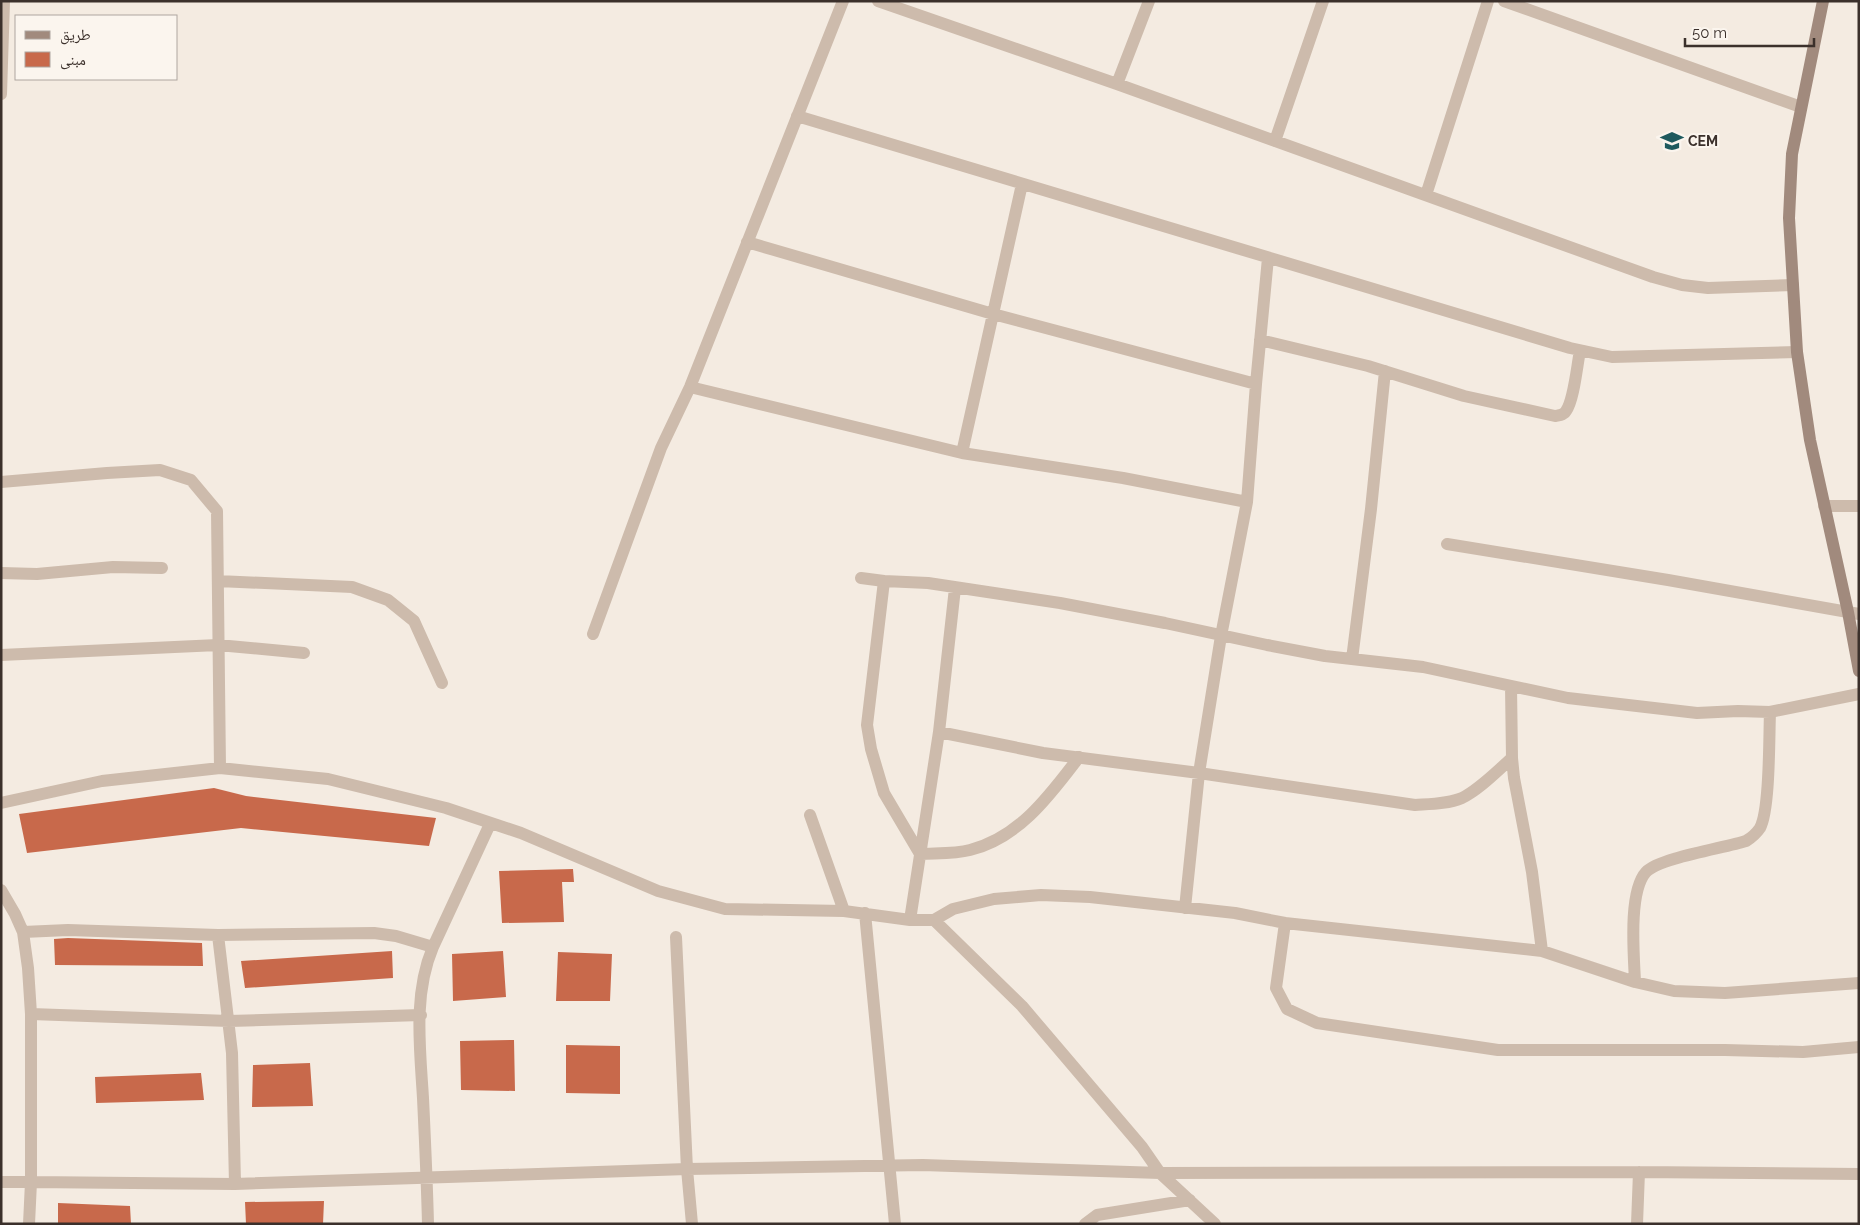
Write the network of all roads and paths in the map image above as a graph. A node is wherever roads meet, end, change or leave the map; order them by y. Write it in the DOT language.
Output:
graph roads {
  1 [pos="4,1"];
  2 [pos="843,1"];
  3 [pos="878,1"];
  4 [pos="1149,1"];
  5 [pos="1323,1"];
  6 [pos="1488,1"];
  7 [pos="1504,1"];
  8 [pos="1823,1"];
  9 [pos="1117,84"];
  10 [pos="1,94"];
  11 [pos="1801,107"];
  12 [pos="797,116"];
  13 [pos="1275,141"];
  14 [pos="1022,184"];
  15 [pos="1426,195"];
  16 [pos="748,242"];
  17 [pos="1268,258"];
  18 [pos="1793,285"];
  19 [pos="993,314"];
  20 [pos="1260,340"];
  21 [pos="1580,351"];
  22 [pos="1797,352"];
  23 [pos="1385,371"];
  24 [pos="1256,384"];
  25 [pos="690,387"];
  26 [pos="962,453"];
  27 [pos="1,482"];
  28 [pos="1247,502"];
  29 [pos="1824,506"];
  30 [pos="1859,506"];
  31 [pos="1447,544"];
  32 [pos="162,568"];
  33 [pos="1,573"];
  34 [pos="861,578"];
  35 [pos="884,580"];
  36 [pos="218,581"];
  37 [pos="955,588"];
  38 [pos="1854,613"];
  39 [pos="592,634"];
  40 [pos="1221,636"];
  41 [pos="218,645"];
  42 [pos="304,653"];
  43 [pos="1,655"];
  44 [pos="1352,660"];
  45 [pos="1859,671"];
  46 [pos="442,683"];
  47 [pos="1511,686"];
  48 [pos="1859,694"];
  49 [pos="1770,712"];
  50 [pos="939,732"];
  51 [pos="1079,757"];
  52 [pos="1512,758"];
  53 [pos="220,768"];
  54 [pos="1199,773"];
  55 [pos="1,803"];
  56 [pos="810,815"];
  57 [pos="490,824"];
  58 [pos="920,854"];
  59 [pos="1,890"];
  60 [pos="1185,908"];
  61 [pos="844,911"];
  62 [pos="865,913"];
  63 [pos="910,920"];
  64 [pos="934,920"];
  65 [pos="1285,923"];
  66 [pos="23,932"];
  67 [pos="218,935"];
  68 [pos="676,937"];
  69 [pos="433,947"];
  70 [pos="1542,951"];
  71 [pos="1635,982"];
  72 [pos="1859,983"];
  73 [pos="31,1014"];
  74 [pos="421,1015"];
  75 [pos="229,1021"];
  76 [pos="1859,1047"];
  77 [pos="888,1165"];
  78 [pos="688,1169"];
  79 [pos="1639,1172"];
  80 [pos="1160,1173"];
  81 [pos="1859,1174"];
  82 [pos="427,1177"];
  83 [pos="1,1182"];
  84 [pos="31,1182"];
  85 [pos="235,1184"];
  86 [pos="1190,1200"];
  87 [pos="1214,1223"];
  88 [pos="29,1224"];
  89 [pos="428,1224"];
  90 [pos="692,1224"];
  91 [pos="895,1224"];
  92 [pos="1085,1224"];
  93 [pos="1637,1224"];
  1 -- 10 [label="street"];
  2 -- 12 [label="street"];
  3 -- 9 [label="street"];
  4 -- 9 [label="street"];
  5 -- 13 [label="street"];
  6 -- 15 [label="street"];
  7 -- 11 [label="street"];
  8 -- 11 [label="main road"];
  9 -- 13 [label="street"];
  11 -- 18 [label="main road"];
  12 -- 14 [label="street"];
  12 -- 16 [label="street"];
  13 -- 15 [label="street"];
  14 -- 17 [label="street"];
  14 -- 19 [label="street"];
  15 -- 18 [label="street"];
  16 -- 19 [label="street"];
  16 -- 25 [label="street"];
  17 -- 20 [label="street"];
  17 -- 21 [label="street"];
  18 -- 22 [label="main road"];
  19 -- 24 [label="street"];
  19 -- 26 [label="street"];
  20 -- 23 [label="street"];
  20 -- 24 [label="street"];
  21 -- 22 [label="street"];
  21 -- 23 [label="street"];
  22 -- 29 [label="main road"];
  23 -- 44 [label="street"];
  24 -- 28 [label="street"];
  25 -- 26 [label="street"];
  25 -- 39 [label="street"];
  26 -- 28 [label="street"];
  27 -- 36 [label="street"];
  28 -- 40 [label="street"];
  29 -- 30 [label="street"];
  29 -- 38 [label="main road"];
  31 -- 38 [label="street"];
  32 -- 33 [label="street"];
  34 -- 35 [label="street"];
  35 -- 37 [label="street"];
  35 -- 58 [label="street"];
  36 -- 41 [label="street"];
  36 -- 46 [label="street"];
  37 -- 40 [label="street"];
  37 -- 50 [label="street"];
  38 -- 45 [label="main road"];
  40 -- 44 [label="street"];
  40 -- 54 [label="street"];
  41 -- 42 [label="street"];
  41 -- 43 [label="street"];
  41 -- 53 [label="street"];
  44 -- 47 [label="street"];
  47 -- 49 [label="street"];
  47 -- 52 [label="street"];
  48 -- 49 [label="street"];
  49 -- 71 [label="street"];
  50 -- 51 [label="street"];
  50 -- 58 [label="street"];
  51 -- 54 [label="street"];
  51 -- 58 [label="street"];
  52 -- 54 [label="street"];
  52 -- 70 [label="street"];
  53 -- 55 [label="street"];
  53 -- 57 [label="street"];
  54 -- 60 [label="street"];
  56 -- 61 [label="street"];
  57 -- 61 [label="street"];
  57 -- 69 [label="street"];
  58 -- 63 [label="street"];
  59 -- 66 [label="street"];
  60 -- 64 [label="street"];
  60 -- 65 [label="street"];
  61 -- 62 [label="street"];
  62 -- 63 [label="street"];
  62 -- 77 [label="street"];
  63 -- 64 [label="street"];
  64 -- 80 [label="street"];
  65 -- 70 [label="street"];
  65 -- 76 [label="street"];
  66 -- 67 [label="street"];
  66 -- 73 [label="street"];
  67 -- 69 [label="street"];
  67 -- 75 [label="street"];
  68 -- 78 [label="street"];
  69 -- 74 [label="street"];
  70 -- 71 [label="street"];
  71 -- 72 [label="street"];
  73 -- 75 [label="street"];
  73 -- 84 [label="street"];
  74 -- 75 [label="street"];
  74 -- 82 [label="street"];
  75 -- 85 [label="street"];
  77 -- 78 [label="street"];
  77 -- 80 [label="street"];
  77 -- 91 [label="street"];
  78 -- 82 [label="street"];
  78 -- 90 [label="street"];
  79 -- 80 [label="street"];
  79 -- 81 [label="street"];
  79 -- 93 [label="street"];
  80 -- 86 [label="street"];
  82 -- 85 [label="street"];
  82 -- 89 [label="street"];
  83 -- 84 [label="street"];
  84 -- 85 [label="street"];
  84 -- 88 [label="street"];
  86 -- 87 [label="street"];
  86 -- 92 [label="street"];
}
